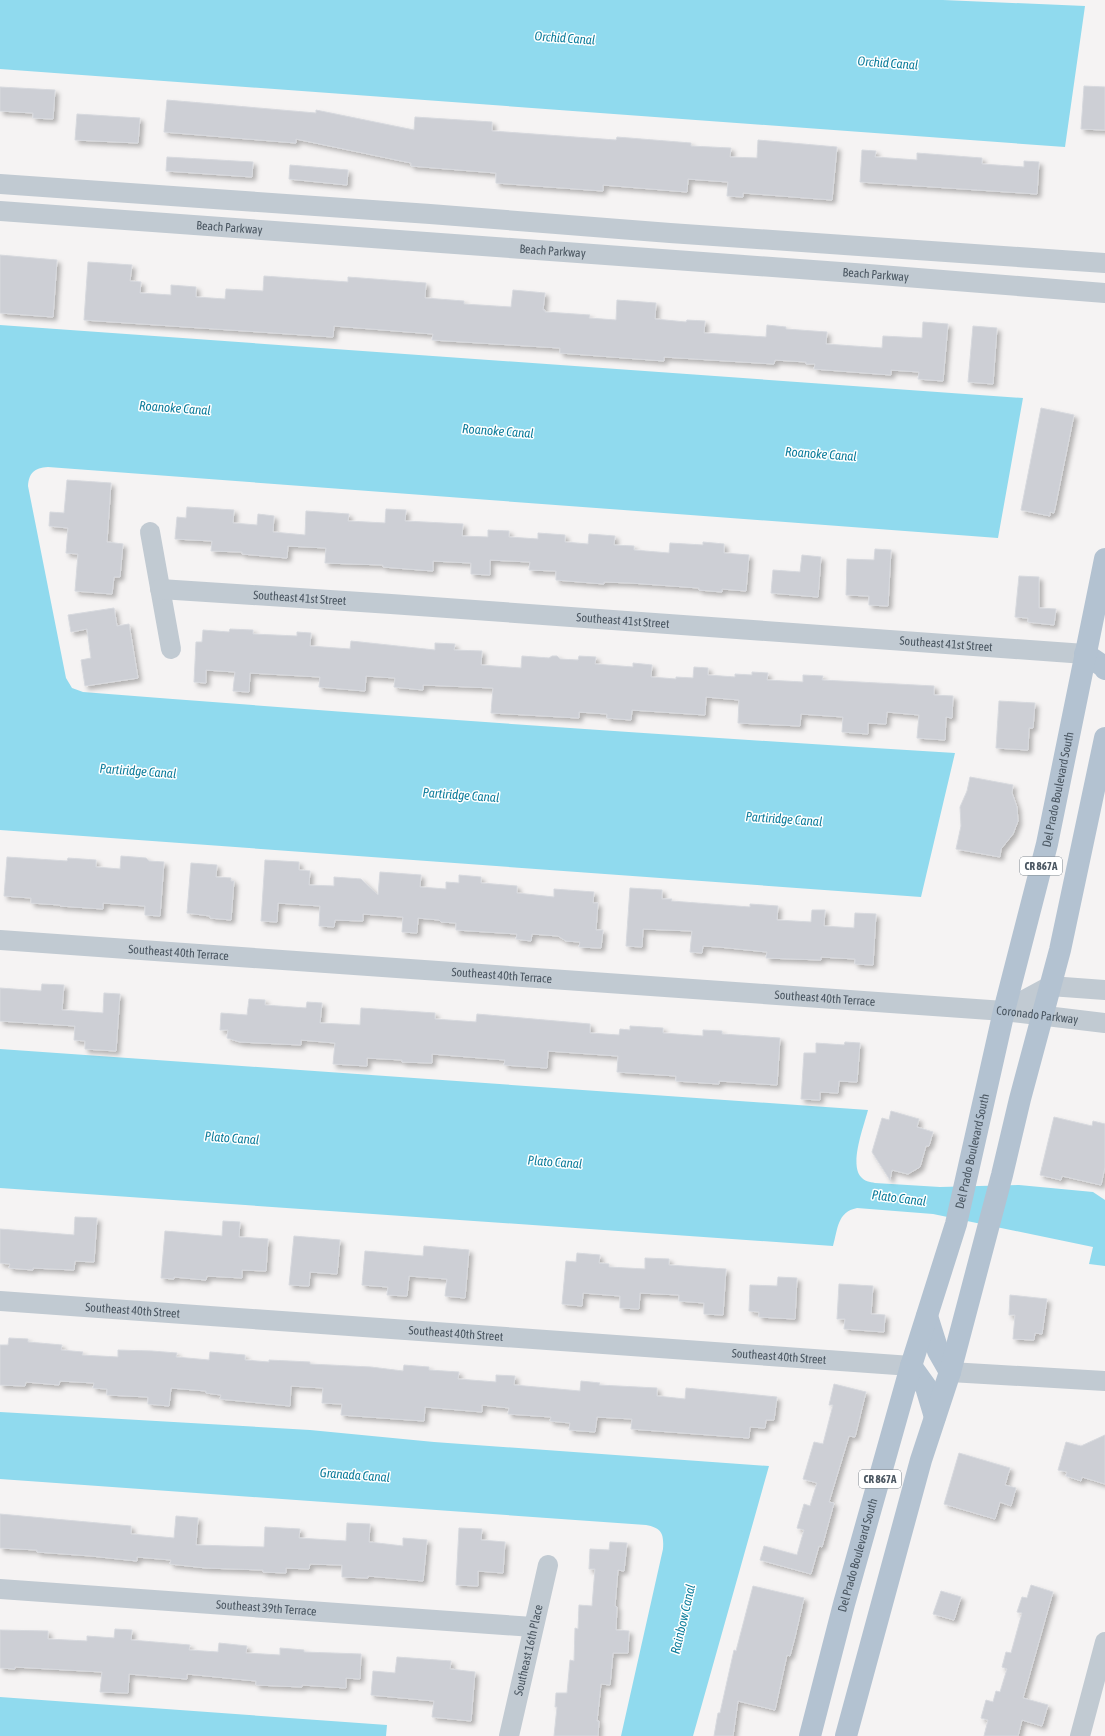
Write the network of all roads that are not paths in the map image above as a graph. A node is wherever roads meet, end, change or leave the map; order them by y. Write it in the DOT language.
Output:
graph roads {
  1 [pos="0,184"];
  2 [pos="101,192"];
  3 [pos="376,210"];
  4 [pos="0,211"];
  5 [pos="100,218"];
  6 [pos="670,233"];
  7 [pos="374,239"];
  8 [pos="669,260"];
  9 [pos="1105,263"];
  10 [pos="1105,293"];
  11 [pos="150,532"];
  12 [pos="1105,559"];
  13 [pos="160,589"];
  14 [pos="172,649"];
  15 [pos="1085,654"];
  16 [pos="1105,669"];
  17 [pos="1105,738"];
  18 [pos="0,940"];
  19 [pos="1050,986"];
  20 [pos="1105,990"];
  21 [pos="1004,1011"];
  22 [pos="1042,1017"];
  23 [pos="1105,1023"];
  24 [pos="0,1301"];
  25 [pos="927,1316"];
  26 [pos="911,1366"];
  27 [pos="950,1372"];
  28 [pos="1105,1381"];
  29 [pos="935,1417"];
  30 [pos="548,1565"];
  31 [pos="0,1589"];
  32 [pos="533,1627"];
  33 [pos="1105,1642"];
  34 [pos="509,1736"];
  35 [pos="810,1736"];
  36 [pos="846,1736"];
  37 [pos="1080,1736"];
  1 -- 2 [label="street"];
  2 -- 3 [label="street"];
  2 -- 5 [label="street"];
  3 -- 6 [label="street"];
  3 -- 7 [label="street"];
  4 -- 5 [label="street, Beach Parkway"];
  5 -- 7 [label="street, Beach Parkway"];
  6 -- 8 [label="street"];
  6 -- 9 [label="street"];
  7 -- 8 [label="street, Beach Parkway"];
  8 -- 10 [label="street, Beach Parkway"];
  11 -- 13 [label="street"];
  12 -- 15 [label="main road, Del Prado Boulevard South / CR 867A"];
  13 -- 14 [label="street"];
  13 -- 15 [label="street, Southeast 41st Street"];
  15 -- 16 [label="main road"];
  15 -- 21 [label="main road, Del Prado Boulevard South / CR 867A"];
  17 -- 19 [label="main road, CR 867A"];
  18 -- 21 [label="street, Southeast 40th Terrace"];
  19 -- 20 [label="street"];
  19 -- 21 [label="street, Coronado Parkway"];
  19 -- 22 [label="main road, CR 867A"];
  21 -- 22 [label="street, Coronado Parkway"];
  21 -- 25 [label="main road, Del Prado Boulevard South / CR 867A"];
  22 -- 23 [label="street, Coronado Parkway"];
  22 -- 27 [label="main road, CR 867A"];
  24 -- 26 [label="street, Southeast 40th Street"];
  25 -- 26 [label="main road, Del Prado Boulevard South / CR 867A"];
  25 -- 27 [label="main road"];
  26 -- 29 [label="main road"];
  26 -- 35 [label="main road, Del Prado Boulevard South / CR 867A"];
  27 -- 28 [label="street"];
  27 -- 29 [label="main road, CR 867A"];
  29 -- 36 [label="main road, CR 867A"];
  30 -- 32 [label="street, Southeast 16th Place"];
  31 -- 32 [label="street, Southeast 39th Terrace"];
  32 -- 34 [label="street, Southeast 16th Place"];
  33 -- 37 [label="street"];
}
